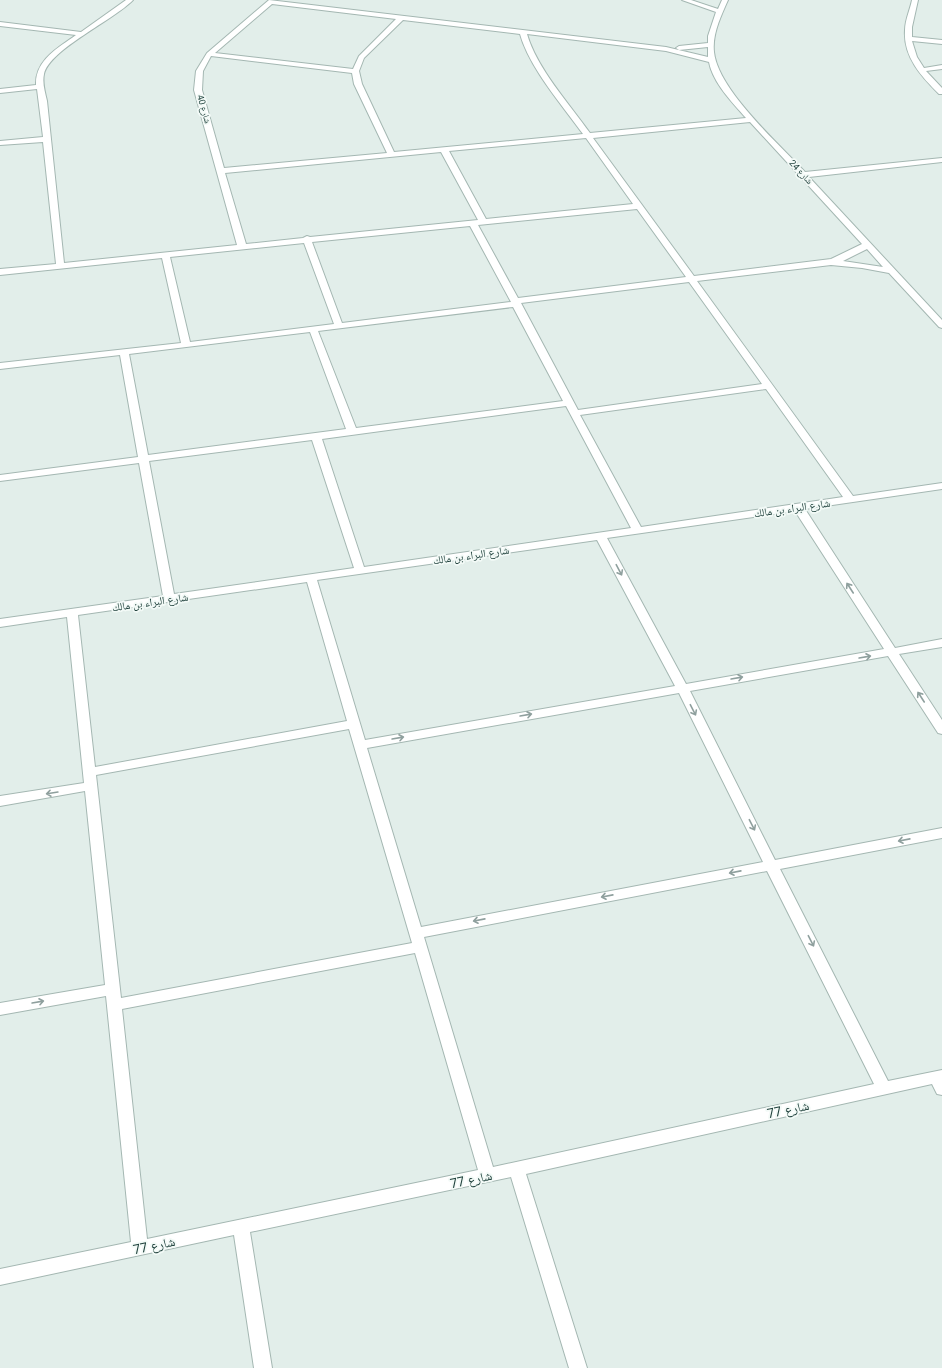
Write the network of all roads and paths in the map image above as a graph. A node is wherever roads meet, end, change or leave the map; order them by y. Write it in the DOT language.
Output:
graph roads {
  1 [pos="130,0"];
  2 [pos="684,0"];
  3 [pos="724,0"];
  4 [pos="915,0"];
  5 [pos="272,1"];
  6 [pos="719,11"];
  7 [pos="401,18"];
  8 [pos="0,24"];
  9 [pos="523,33"];
  10 [pos="82,34"];
  11 [pos="908,39"];
  12 [pos="942,42"];
  13 [pos="709,45"];
  14 [pos="666,49"];
  15 [pos="209,54"];
  16 [pos="711,60"];
  17 [pos="942,67"];
  18 [pos="921,70"];
  19 [pos="355,71"];
  20 [pos="40,87"];
  21 [pos="0,91"];
  22 [pos="942,92"];
  23 [pos="752,120"];
  24 [pos="588,136"];
  25 [pos="47,139"];
  26 [pos="0,144"];
  27 [pos="444,150"];
  28 [pos="392,155"];
  29 [pos="942,160"];
  30 [pos="222,171"];
  31 [pos="804,175"];
  32 [pos="638,206"];
  33 [pos="483,221"];
  34 [pos="473,222"];
  35 [pos="306,240"];
  36 [pos="867,244"];
  37 [pos="242,246"];
  38 [pos="165,254"];
  39 [pos="830,262"];
  40 [pos="60,265"];
  41 [pos="892,271"];
  42 [pos="0,272"];
  43 [pos="691,279"];
  44 [pos="516,303"];
  45 [pos="339,326"];
  46 [pos="942,326"];
  47 [pos="313,329"];
  48 [pos="186,345"];
  49 [pos="124,352"];
  50 [pos="0,366"];
  51 [pos="768,386"];
  52 [pos="569,403"];
  53 [pos="574,413"];
  54 [pos="352,432"];
  55 [pos="316,436"];
  56 [pos="143,459"];
  57 [pos="0,478"];
  58 [pos="942,486"];
  59 [pos="850,499"];
  60 [pos="798,507"];
  61 [pos="637,530"];
  62 [pos="600,536"];
  63 [pos="360,571"];
  64 [pos="311,578"];
  65 [pos="169,599"];
  66 [pos="72,613"];
  67 [pos="0,624"];
  68 [pos="942,644"];
  69 [pos="892,652"];
  70 [pos="682,688"];
  71 [pos="354,724"];
  72 [pos="942,730"];
  73 [pos="360,745"];
  74 [pos="89,772"];
  75 [pos="90,786"];
  76 [pos="0,801"];
  77 [pos="942,833"];
  78 [pos="772,864"];
  79 [pos="415,933"];
  80 [pos="419,948"];
  81 [pos="112,988"];
  82 [pos="114,1005"];
  83 [pos="0,1009"];
  84 [pos="940,1080"];
  85 [pos="884,1089"];
  86 [pos="516,1169"];
  87 [pos="487,1175"];
  88 [pos="241,1226"];
  89 [pos="140,1248"];
  90 [pos="0,1277"];
  91 [pos="263,1368"];
  92 [pos="578,1368"];
  1 -- 10 [label="street"];
  2 -- 6 [label="street"];
  3 -- 6 [label="street, شارع 24"];
  4 -- 11 [label="street"];
  5 -- 7 [label="street"];
  5 -- 15 [label="street, شارع 40"];
  6 -- 13 [label="street, شارع 24"];
  7 -- 9 [label="street"];
  7 -- 19 [label="street"];
  8 -- 10 [label="street"];
  9 -- 14 [label="street"];
  9 -- 24 [label="street"];
  10 -- 20 [label="street"];
  11 -- 12 [label="street"];
  11 -- 18 [label="street"];
  13 -- 14 [label="street"];
  13 -- 16 [label="street, شارع 24"];
  14 -- 16 [label="street"];
  15 -- 19 [label="street"];
  15 -- 30 [label="street, شارع 40"];
  16 -- 23 [label="street, شارع 24"];
  17 -- 18 [label="street"];
  18 -- 22 [label="street"];
  19 -- 28 [label="street"];
  20 -- 21 [label="street"];
  20 -- 25 [label="street"];
  23 -- 24 [label="street"];
  23 -- 31 [label="street, شارع 24"];
  24 -- 27 [label="street"];
  24 -- 32 [label="street"];
  25 -- 26 [label="street"];
  25 -- 40 [label="street"];
  27 -- 28 [label="street"];
  27 -- 33 [label="street"];
  28 -- 30 [label="street"];
  29 -- 31 [label="street"];
  30 -- 37 [label="street, شارع 40"];
  31 -- 36 [label="street, شارع 24"];
  32 -- 33 [label="street"];
  32 -- 43 [label="street"];
  33 -- 34 [label="street"];
  34 -- 35 [label="street"];
  34 -- 44 [label="street"];
  35 -- 37 [label="street"];
  35 -- 45 [label="street"];
  36 -- 39 [label="street"];
  36 -- 41 [label="street, شارع 24"];
  37 -- 38 [label="street"];
  38 -- 40 [label="street"];
  38 -- 48 [label="street"];
  39 -- 41 [label="street"];
  39 -- 43 [label="street"];
  40 -- 42 [label="street"];
  41 -- 46 [label="street, شارع 24"];
  43 -- 44 [label="street"];
  43 -- 51 [label="street"];
  44 -- 45 [label="street"];
  44 -- 52 [label="street"];
  45 -- 47 [label="street"];
  47 -- 48 [label="street"];
  47 -- 54 [label="street"];
  48 -- 49 [label="street"];
  49 -- 50 [label="street"];
  49 -- 56 [label="street"];
  51 -- 53 [label="street"];
  51 -- 59 [label="street"];
  52 -- 53 [label="street"];
  52 -- 54 [label="street"];
  53 -- 61 [label="street"];
  54 -- 55 [label="street"];
  55 -- 56 [label="street"];
  55 -- 63 [label="street"];
  56 -- 57 [label="street"];
  56 -- 65 [label="street"];
  58 -- 59 [label="street, شارع البراء بن مالك"];
  59 -- 60 [label="street, شارع البراء بن مالك"];
  60 -- 61 [label="street, شارع البراء بن مالك"];
  69 -- 60 [label="street, one-way"];
  61 -- 62 [label="street, شارع البراء بن مالك"];
  62 -- 63 [label="street, شارع البراء بن مالك"];
  62 -- 70 [label="street, one-way"];
  63 -- 64 [label="street, شارع البراء بن مالك"];
  64 -- 65 [label="street, شارع البراء بن مالك"];
  64 -- 71 [label="street"];
  65 -- 66 [label="street, شارع البراء بن مالك"];
  66 -- 67 [label="street, شارع البراء بن مالك"];
  66 -- 74 [label="street"];
  68 -- 69 [label="street"];
  70 -- 69 [label="street, one-way"];
  72 -- 69 [label="street, one-way"];
  73 -- 70 [label="street, one-way"];
  70 -- 78 [label="street, one-way"];
  71 -- 73 [label="street"];
  71 -- 74 [label="street"];
  73 -- 79 [label="street"];
  74 -- 75 [label="street"];
  75 -- 76 [label="street, one-way"];
  75 -- 81 [label="street"];
  77 -- 78 [label="street, one-way"];
  78 -- 79 [label="street, one-way"];
  78 -- 85 [label="street, one-way"];
  79 -- 80 [label="street"];
  80 -- 82 [label="street"];
  80 -- 87 [label="street"];
  81 -- 82 [label="street"];
  83 -- 81 [label="street, one-way"];
  82 -- 89 [label="street"];
  84 -- 85 [label="street, شارع 77"];
  85 -- 86 [label="street, شارع 77"];
  86 -- 87 [label="street, شارع 77"];
  86 -- 92 [label="street"];
  87 -- 88 [label="street, شارع 77"];
  88 -- 89 [label="street, شارع 77"];
  88 -- 91 [label="street"];
  89 -- 90 [label="street, شارع 77"];
}
